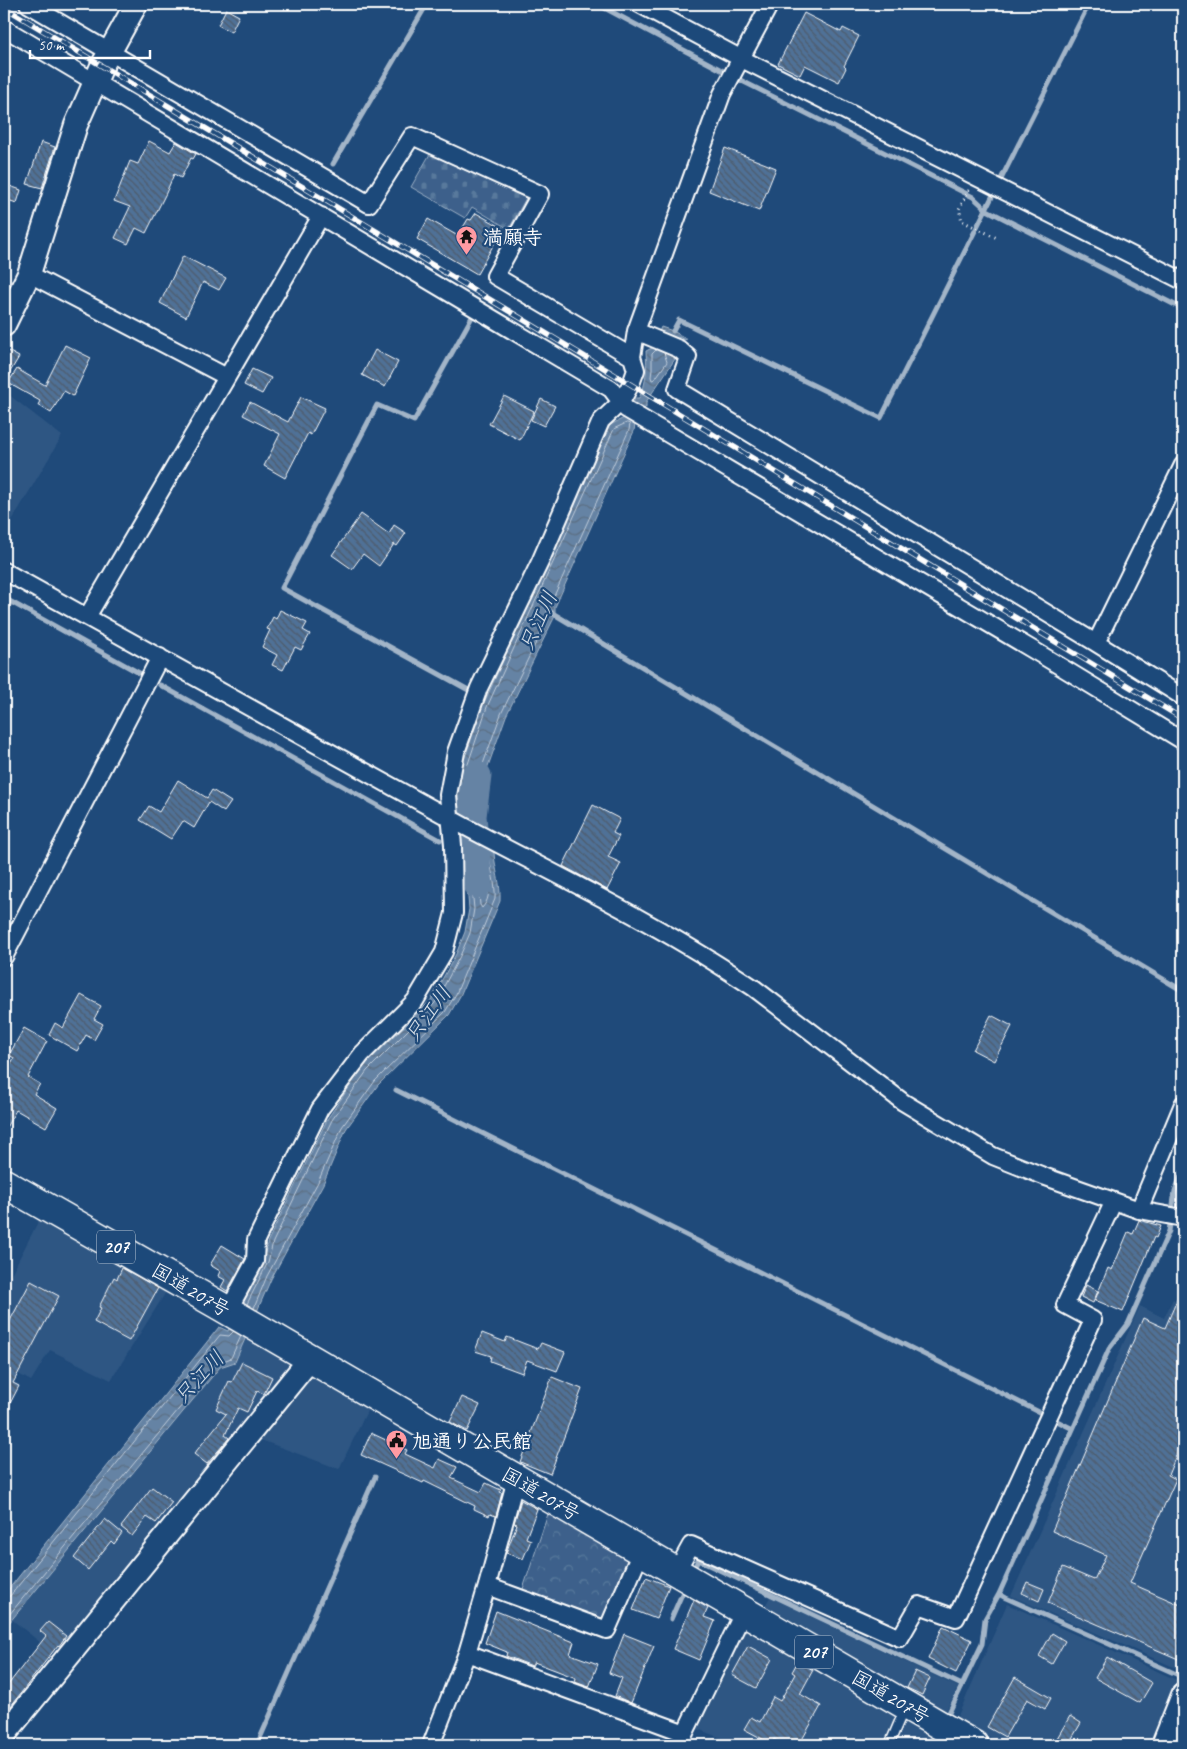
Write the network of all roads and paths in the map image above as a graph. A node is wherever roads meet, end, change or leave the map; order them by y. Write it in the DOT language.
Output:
graph roads {
  1 [pos="28,4"];
  2 [pos="136,4"];
  3 [pos="639,4"];
  4 [pos="770,4"];
  5 [pos="4,28"];
  6 [pos="109,52"];
  7 [pos="735,70"];
  8 [pos="95,82"];
  9 [pos="971,186"];
  10 [pos="321,216"];
  11 [pos="997,238"];
  12 [pos="29,274"];
  13 [pos="1183,281"];
  14 [pos="4,325"];
  15 [pos="644,334"];
  16 [pos="632,357"];
  17 [pos="227,377"];
  18 [pos="624,405"];
  19 [pos="1183,465"];
  20 [pos="4,571"];
  21 [pos="87,617"];
  22 [pos="1096,643"];
  23 [pos="160,657"];
  24 [pos="1183,697"];
  25 [pos="1183,741"];
  26 [pos="450,818"];
  27 [pos="4,957"];
  28 [pos="1183,1104"];
  29 [pos="4,1183"];
  30 [pos="1114,1201"];
  31 [pos="1139,1210"];
  32 [pos="1175,1216"];
  33 [pos="228,1311"];
  34 [pos="310,1360"];
  35 [pos="516,1479"];
  36 [pos="641,1552"];
  37 [pos="684,1576"];
  38 [pos="487,1586"];
  39 [pos="744,1611"];
  40 [pos="467,1653"];
  41 [pos="1183,1695"];
  42 [pos="906,1706"];
  43 [pos="4,1735"];
  44 [pos="682,1739"];
  45 [pos="431,1745"];
  46 [pos="889,1745"];
  47 [pos="974,1745"];
  48 [pos="1163,1745"];
  1 -- 6 [label="street"];
  2 -- 6 [label="street"];
  3 -- 7 [label="street"];
  4 -- 7 [label="street"];
  5 -- 8 [label="street"];
  6 -- 8 [label="street"];
  6 -- 16 [label="street"];
  7 -- 13 [label="street"];
  7 -- 15 [label="street"];
  8 -- 10 [label="street"];
  8 -- 12 [label="street"];
  9 -- 11 [label="path"];
  10 -- 17 [label="street"];
  10 -- 18 [label="street"];
  12 -- 14 [label="street"];
  12 -- 17 [label="street"];
  15 -- 16 [label="street"];
  15 -- 22 [label="street"];
  16 -- 18 [label="street"];
  17 -- 21 [label="street"];
  18 -- 25 [label="street"];
  18 -- 26 [label="street"];
  19 -- 22 [label="street"];
  20 -- 21 [label="street"];
  21 -- 23 [label="street"];
  22 -- 24 [label="street"];
  23 -- 26 [label="street"];
  23 -- 27 [label="street"];
  26 -- 30 [label="street"];
  26 -- 33 [label="street"];
  28 -- 31 [label="street"];
  29 -- 33 [label="highway, 国道207号 / 207"];
  30 -- 31 [label="street"];
  30 -- 37 [label="street"];
  31 -- 32 [label="street"];
  33 -- 34 [label="highway, 国道207号 / 207"];
  34 -- 35 [label="highway, 国道207号 / 207"];
  34 -- 43 [label="street"];
  35 -- 36 [label="highway, 国道207号 / 207"];
  35 -- 38 [label="street"];
  36 -- 37 [label="highway, 国道207号 / 207"];
  36 -- 38 [label="street"];
  37 -- 39 [label="highway, 国道207号 / 207"];
  38 -- 40 [label="street"];
  39 -- 42 [label="highway, 国道207号 / 207"];
  39 -- 44 [label="street"];
  40 -- 44 [label="street"];
  40 -- 45 [label="street"];
  41 -- 48 [label="street"];
  42 -- 46 [label="lane"];
  42 -- 47 [label="highway, 国道207号 / 207"];
}
